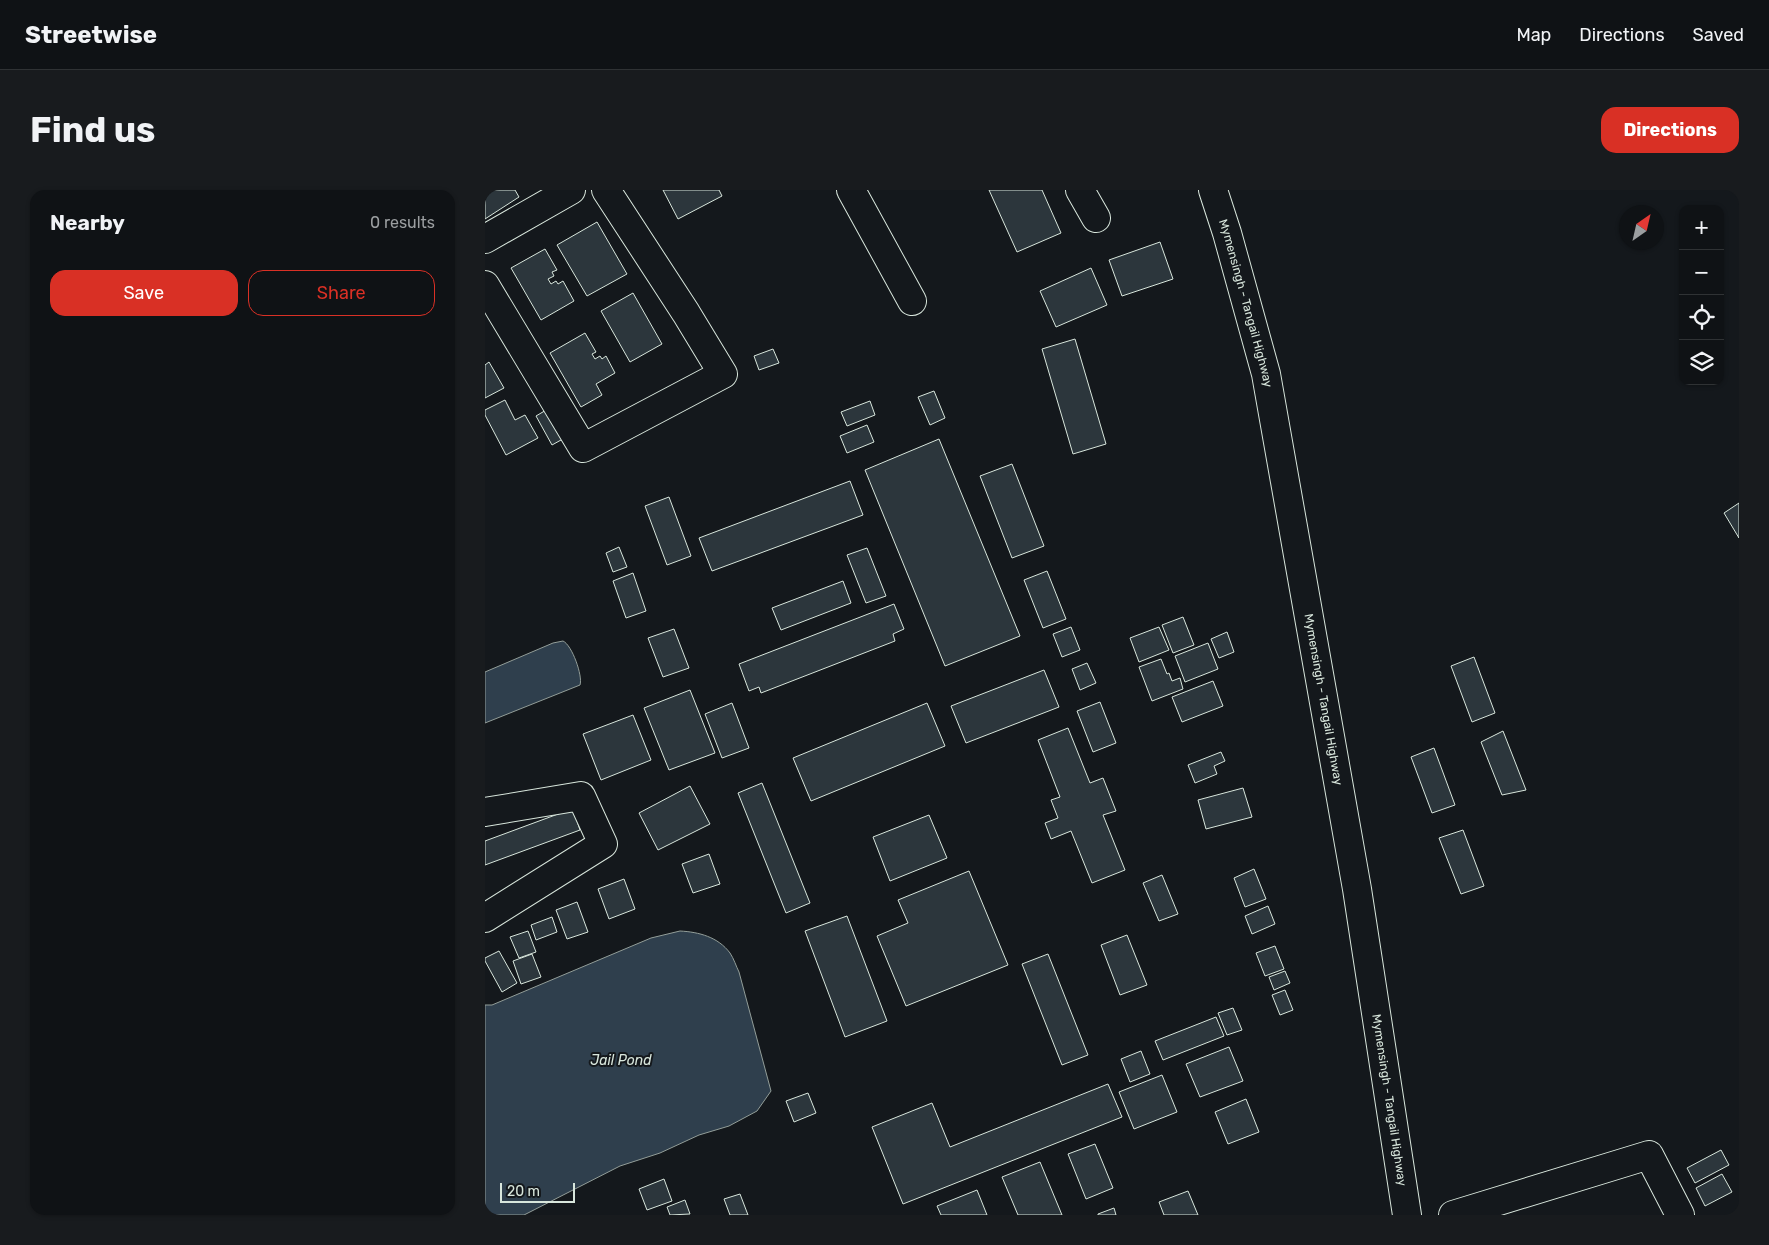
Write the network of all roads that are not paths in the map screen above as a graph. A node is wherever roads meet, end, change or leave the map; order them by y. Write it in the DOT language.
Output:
graph roads {
  1 [pos="571,190"];
  2 [pos="605,190"];
  3 [pos="851,190"];
  4 [pos="1080,190"];
  5 [pos="1213,190"];
  6 [pos="1096,218"];
  7 [pos="485,240"];
  8 [pos="485,285"];
  9 [pos="912,301"];
  10 [pos="485,812"];
  11 [pos="485,918"];
  12 [pos="1407,1215"];
  13 [pos="1453,1215"];
  14 [pos="1679,1215"];
  1 -- 7 [label="main road"];
  2 -- 8 [label="main road"];
  3 -- 9 [label="main road"];
  4 -- 6 [label="main road"];
  5 -- 12 [label="main road, Mymensingh - Tangail Highway"];
  10 -- 11 [label="main road"];
  13 -- 14 [label="main road"];
}
